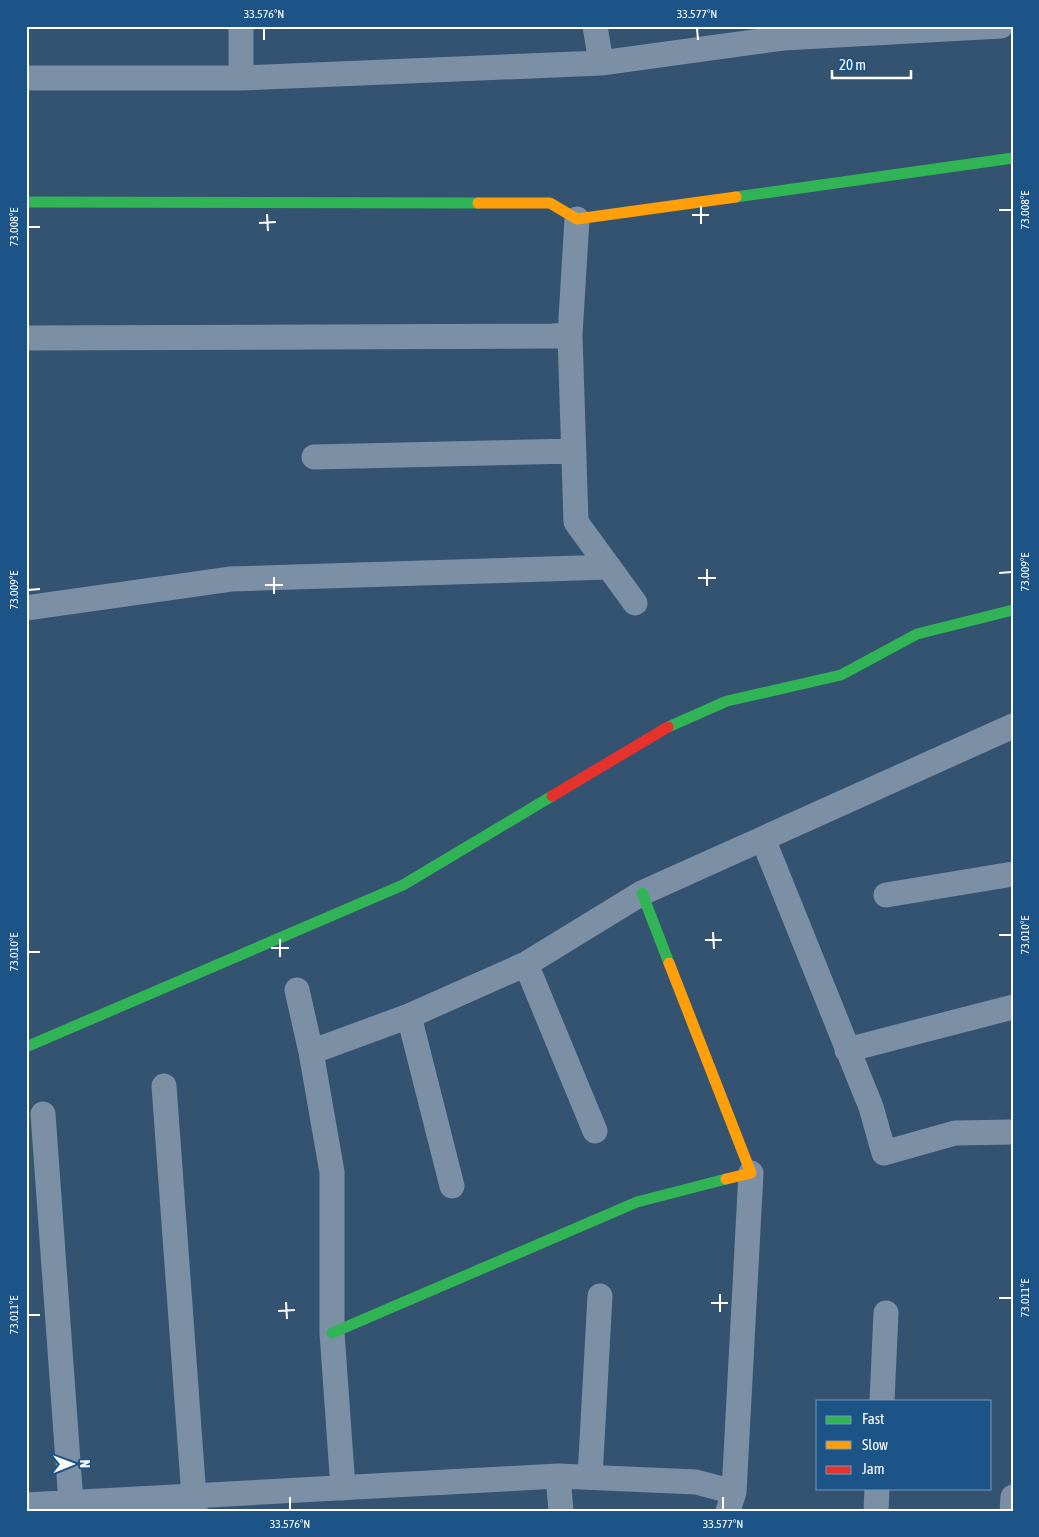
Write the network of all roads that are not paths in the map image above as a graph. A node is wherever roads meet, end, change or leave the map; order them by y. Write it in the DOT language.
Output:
graph roads {
  1 [pos="241,26"];
  2 [pos="595,26"];
  3 [pos="1001,26"];
  4 [pos="601,63"];
  5 [pos="26,78"];
  6 [pos="241,78"];
  7 [pos="1013,158"];
  8 [pos="26,202"];
  9 [pos="577,219"];
  10 [pos="570,334"];
  11 [pos="26,338"];
  12 [pos="573,450"];
  13 [pos="314,456"];
  14 [pos="609,567"];
  15 [pos="635,602"];
  16 [pos="26,608"];
  17 [pos="1013,610"];
  18 [pos="1013,726"];
  19 [pos="763,839"];
  20 [pos="1013,874"];
  21 [pos="642,893"];
  22 [pos="886,895"];
  23 [pos="526,964"];
  24 [pos="297,990"];
  25 [pos="1013,1007"];
  26 [pos="409,1016"];
  27 [pos="26,1048"];
  28 [pos="848,1050"];
  29 [pos="312,1052"];
  30 [pos="164,1086"];
  31 [pos="43,1114"];
  32 [pos="595,1131"];
  33 [pos="1013,1132"];
  34 [pos="751,1173"];
  35 [pos="452,1186"];
  36 [pos="600,1296"];
  37 [pos="886,1313"];
  38 [pos="332,1333"];
  39 [pos="882,1400"];
  40 [pos="558,1476"];
  41 [pos="590,1477"];
  42 [pos="343,1488"];
  43 [pos="877,1490"];
  44 [pos="1013,1497"];
  45 [pos="731,1501"];
  46 [pos="195,1503"];
  47 [pos="47,1505"];
  48 [pos="561,1511"];
  49 [pos="876,1511"];
  50 [pos="1012,1511"];
  1 -- 6 [label="street"];
  2 -- 4 [label="street"];
  3 -- 4 [label="street"];
  4 -- 6 [label="street"];
  5 -- 6 [label="street"];
  7 -- 9 [label="street"];
  8 -- 9 [label="street"];
  9 -- 10 [label="street"];
  10 -- 11 [label="street"];
  10 -- 12 [label="street"];
  12 -- 13 [label="street"];
  12 -- 14 [label="street"];
  14 -- 15 [label="street"];
  14 -- 16 [label="street"];
  17 -- 27 [label="street"];
  18 -- 19 [label="street"];
  19 -- 21 [label="street"];
  19 -- 28 [label="street"];
  20 -- 22 [label="street"];
  21 -- 23 [label="street"];
  21 -- 34 [label="street"];
  23 -- 26 [label="street"];
  23 -- 32 [label="street"];
  24 -- 29 [label="street"];
  25 -- 28 [label="street"];
  26 -- 29 [label="street"];
  26 -- 35 [label="street"];
  28 -- 33 [label="street"];
  29 -- 38 [label="street"];
  30 -- 46 [label="street"];
  31 -- 47 [label="street"];
  34 -- 38 [label="street"];
  34 -- 45 [label="street"];
  36 -- 41 [label="street"];
  37 -- 39 [label="street"];
  38 -- 42 [label="street"];
  40 -- 41 [label="street"];
  40 -- 42 [label="street"];
  40 -- 48 [label="street"];
  41 -- 45 [label="street"];
  42 -- 46 [label="street"];
  43 -- 49 [label="street"];
  44 -- 50 [label="street"];
  46 -- 47 [label="street"];
}
